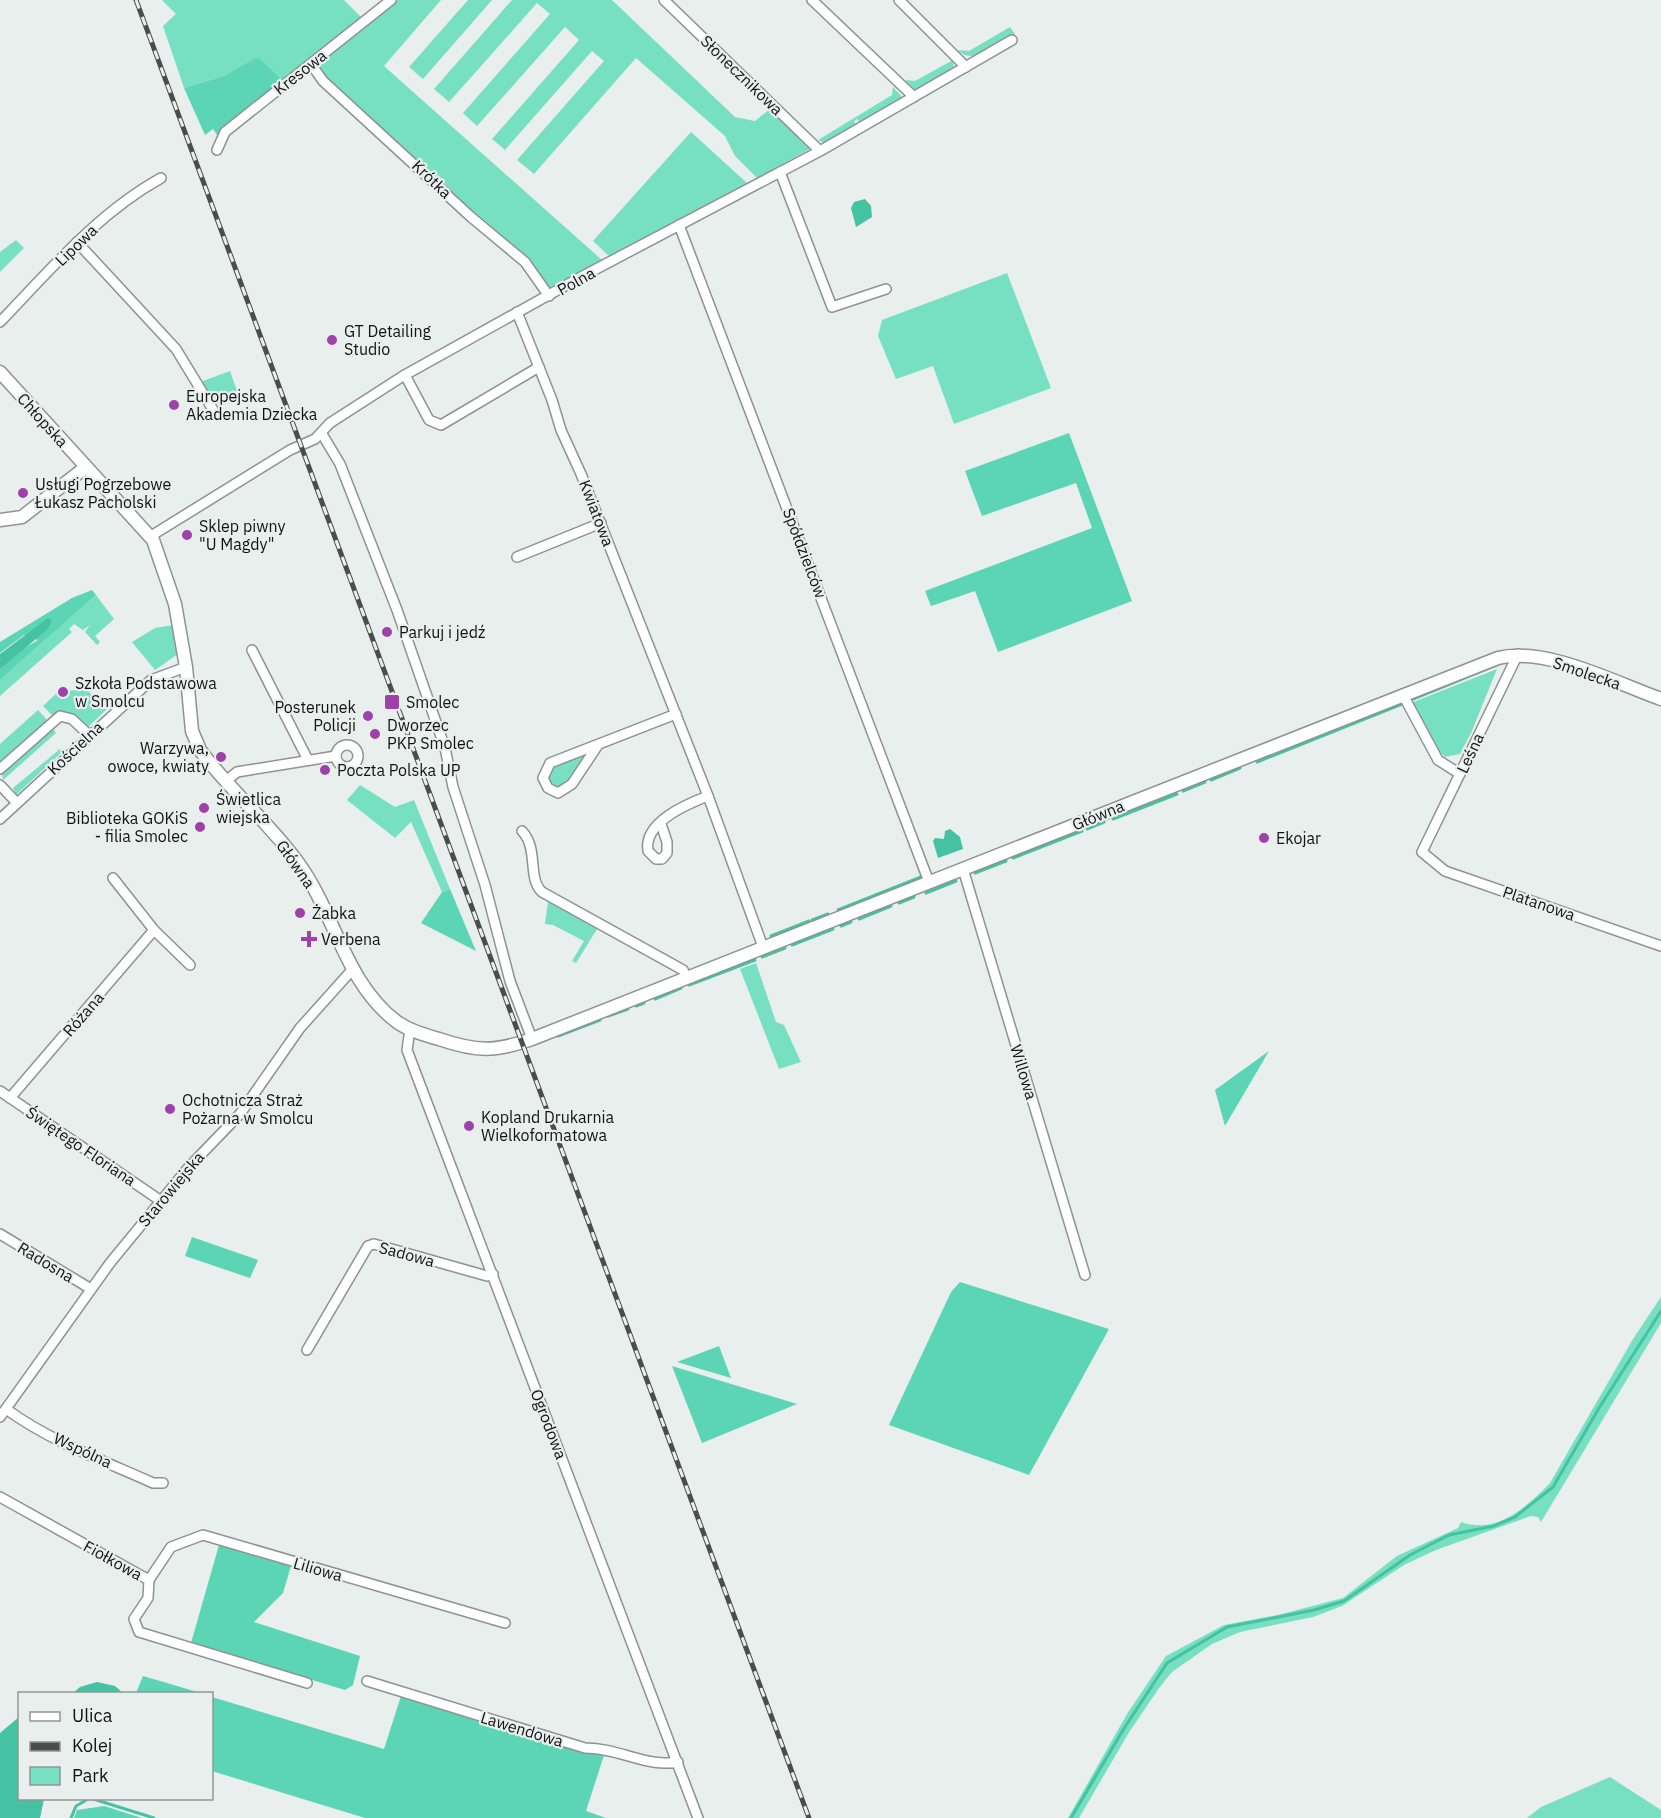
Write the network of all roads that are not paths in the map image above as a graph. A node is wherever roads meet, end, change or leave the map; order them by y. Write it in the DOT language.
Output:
graph roads {
  1 [pos="391,0"];
  2 [pos="664,0"];
  3 [pos="812,0"];
  4 [pos="899,0"];
  5 [pos="1012,40"];
  6 [pos="311,64"];
  7 [pos="966,67"];
  8 [pos="914,97"];
  9 [pos="217,150"];
  10 [pos="820,151"];
  11 [pos="780,172"];
  12 [pos="161,178"];
  13 [pos="679,225"];
  14 [pos="77,242"];
  15 [pos="885,289"];
  16 [pos="549,296"];
  17 [pos="517,312"];
  18 [pos="0,322"];
  19 [pos="539,367"];
  20 [pos="0,372"];
  21 [pos="405,375"];
  22 [pos="215,414"];
  23 [pos="322,434"];
  24 [pos="86,467"];
  25 [pos="0,520"];
  26 [pos="601,523"];
  27 [pos="151,536"];
  28 [pos="517,557"];
  29 [pos="252,650"];
  30 [pos="1514,654"];
  31 [pos="186,667"];
  32 [pos="1403,695"];
  33 [pos="1661,699"];
  34 [pos="676,714"];
  35 [pos="89,735"];
  36 [pos="598,745"];
  37 [pos="336,756"];
  38 [pos="308,760"];
  39 [pos="0,769"];
  40 [pos="1460,774"];
  41 [pos="226,781"];
  42 [pos="0,785"];
  43 [pos="708,796"];
  44 [pos="17,803"];
  45 [pos="0,819"];
  46 [pos="661,824"];
  47 [pos="522,831"];
  48 [pos="1422,852"];
  49 [pos="963,869"];
  50 [pos="113,878"];
  51 [pos="929,882"];
  52 [pos="154,930"];
  53 [pos="1661,946"];
  54 [pos="763,947"];
  55 [pos="190,965"];
  56 [pos="352,970"];
  57 [pos="687,978"];
  58 [pos="410,1029"];
  59 [pos="532,1039"];
  60 [pos="0,1091"];
  61 [pos="10,1098"];
  62 [pos="161,1201"];
  63 [pos="0,1234"];
  64 [pos="492,1274"];
  65 [pos="1085,1275"];
  66 [pos="91,1289"];
  67 [pos="307,1350"];
  68 [pos="6,1409"];
  69 [pos="0,1417"];
  70 [pos="164,1483"];
  71 [pos="0,1497"];
  72 [pos="148,1580"];
  73 [pos="505,1623"];
  74 [pos="367,1681"];
  75 [pos="307,1683"];
  76 [pos="678,1762"];
  77 [pos="698,1818"];
  1 -- 6 [label="street, Kresowa"];
  2 -- 10 [label="street, Słonecznikowa"];
  3 -- 8 [label="street"];
  4 -- 7 [label="street"];
  5 -- 7 [label="street, Polna"];
  6 -- 9 [label="street, Kresowa"];
  6 -- 16 [label="street, Krótka"];
  7 -- 8 [label="street, Polna"];
  8 -- 10 [label="street, Polna"];
  10 -- 11 [label="street, Polna"];
  11 -- 13 [label="street, Polna"];
  11 -- 15 [label="street"];
  12 -- 14 [label="street, Lipowa"];
  13 -- 16 [label="street, Polna"];
  13 -- 51 [label="street, Spółdzielców"];
  14 -- 18 [label="street, Lipowa"];
  14 -- 22 [label="street"];
  16 -- 17 [label="street, Polna"];
  17 -- 19 [label="street, Kwiatowa"];
  17 -- 21 [label="street, Polna"];
  19 -- 21 [label="street"];
  19 -- 26 [label="street, Kwiatowa"];
  20 -- 24 [label="street, Chłopska"];
  21 -- 23 [label="street, Polna"];
  23 -- 27 [label="street, Polna"];
  23 -- 59 [label="street"];
  24 -- 25 [label="street"];
  24 -- 27 [label="street, Główna"];
  26 -- 28 [label="street"];
  26 -- 34 [label="street, Kwiatowa"];
  27 -- 31 [label="street, Główna"];
  29 -- 38 [label="street"];
  30 -- 32 [label="street, Główna"];
  30 -- 33 [label="street, Smolecka"];
  30 -- 40 [label="street, Leśna"];
  31 -- 35 [label="street, Kościelna"];
  31 -- 41 [label="street, Główna"];
  32 -- 40 [label="street"];
  32 -- 49 [label="street, Główna"];
  34 -- 36 [label="street"];
  34 -- 43 [label="street, Kwiatowa"];
  35 -- 39 [label="street"];
  35 -- 44 [label="street, Kościelna"];
  36 -- 36 [label="street"];
  37 -- 38 [label="street"];
  38 -- 41 [label="street"];
  40 -- 48 [label="street, Leśna"];
  41 -- 56 [label="street, Główna"];
  42 -- 44 [label="street"];
  43 -- 46 [label="street"];
  43 -- 54 [label="street, Kwiatowa"];
  44 -- 45 [label="street, Kościelna"];
  47 -- 57 [label="street"];
  48 -- 53 [label="street, Platanowa"];
  49 -- 51 [label="street, Główna"];
  49 -- 65 [label="street, Willowa"];
  50 -- 52 [label="street"];
  51 -- 54 [label="street, Główna"];
  52 -- 55 [label="street"];
  52 -- 61 [label="street, Różana"];
  54 -- 57 [label="street, Główna"];
  56 -- 58 [label="street, Główna"];
  56 -- 62 [label="street, Starowiejska"];
  57 -- 59 [label="street, Główna"];
  58 -- 59 [label="street, Główna"];
  58 -- 64 [label="street, Ogrodowa"];
  60 -- 61 [label="street, Świętego Floriana"];
  61 -- 62 [label="street, Świętego Floriana"];
  62 -- 66 [label="street, Starowiejska"];
  63 -- 66 [label="street, Radosna"];
  64 -- 67 [label="street, Sadowa"];
  64 -- 76 [label="street, Ogrodowa"];
  66 -- 68 [label="street, Starowiejska"];
  68 -- 69 [label="street, Starowiejska"];
  68 -- 70 [label="street, Wspólna"];
  71 -- 72 [label="street, Fiołkowa"];
  72 -- 73 [label="street, Liliowa"];
  72 -- 75 [label="street, Fiołkowa"];
  74 -- 76 [label="street, Lawendowa"];
  76 -- 77 [label="street, Ogrodowa"];
}
